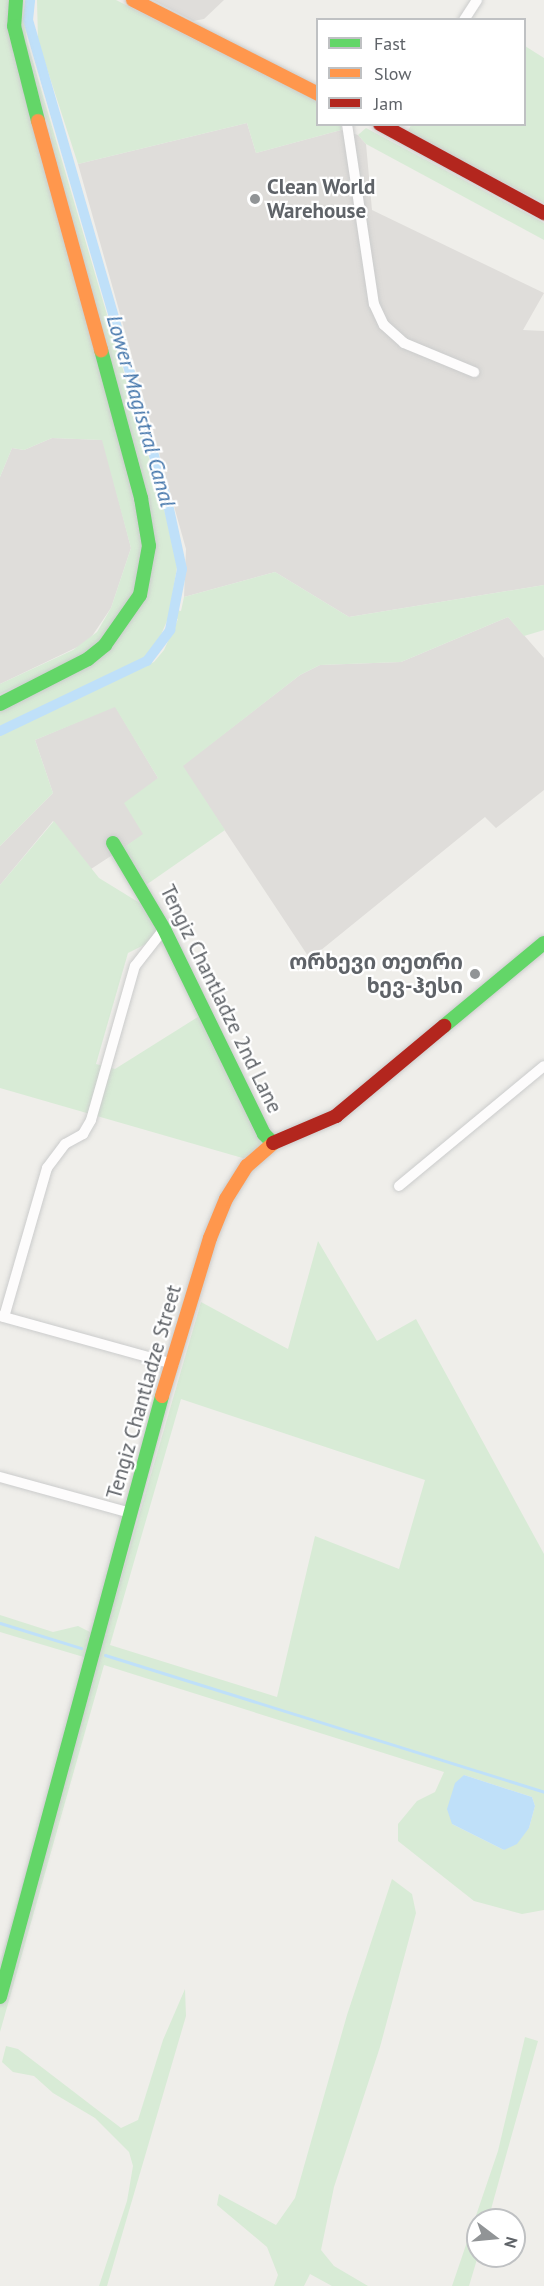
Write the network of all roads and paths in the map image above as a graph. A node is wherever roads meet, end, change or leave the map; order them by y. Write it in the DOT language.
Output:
graph roads {
  1 [pos="16,0"];
  2 [pos="133,0"];
  3 [pos="477,0"];
  4 [pos="465,18"];
  5 [pos="316,93"];
  6 [pos="348,126"];
  7 [pos="395,128"];
  8 [pos="544,213"];
  9 [pos="474,372"];
  10 [pos="0,704"];
  11 [pos="114,843"];
  12 [pos="164,929"];
  13 [pos="544,943"];
  14 [pos="544,1066"];
  15 [pos="273,1143"];
  16 [pos="399,1186"];
  17 [pos="2,1316"];
  18 [pos="173,1364"];
  19 [pos="0,1477"];
  20 [pos="131,1513"];
  21 [pos="0,1997"];
  1 -- 10 [label="street"];
  2 -- 5 [label="street"];
  3 -- 4 [label="street"];
  6 -- 9 [label="street"];
  7 -- 8 [label="street"];
  11 -- 12 [label="street, Tengiz Chantladze 2nd Lane"];
  12 -- 15 [label="street, Tengiz Chantladze 2nd Lane"];
  12 -- 17 [label="street"];
  13 -- 15 [label="street, Tengiz Chantladze Street"];
  14 -- 16 [label="street"];
  15 -- 18 [label="street, Tengiz Chantladze Street"];
  17 -- 18 [label="street"];
  18 -- 20 [label="street, Tengiz Chantladze Street"];
  19 -- 20 [label="street"];
  20 -- 21 [label="street, Tengiz Chantladze Street"];
}
